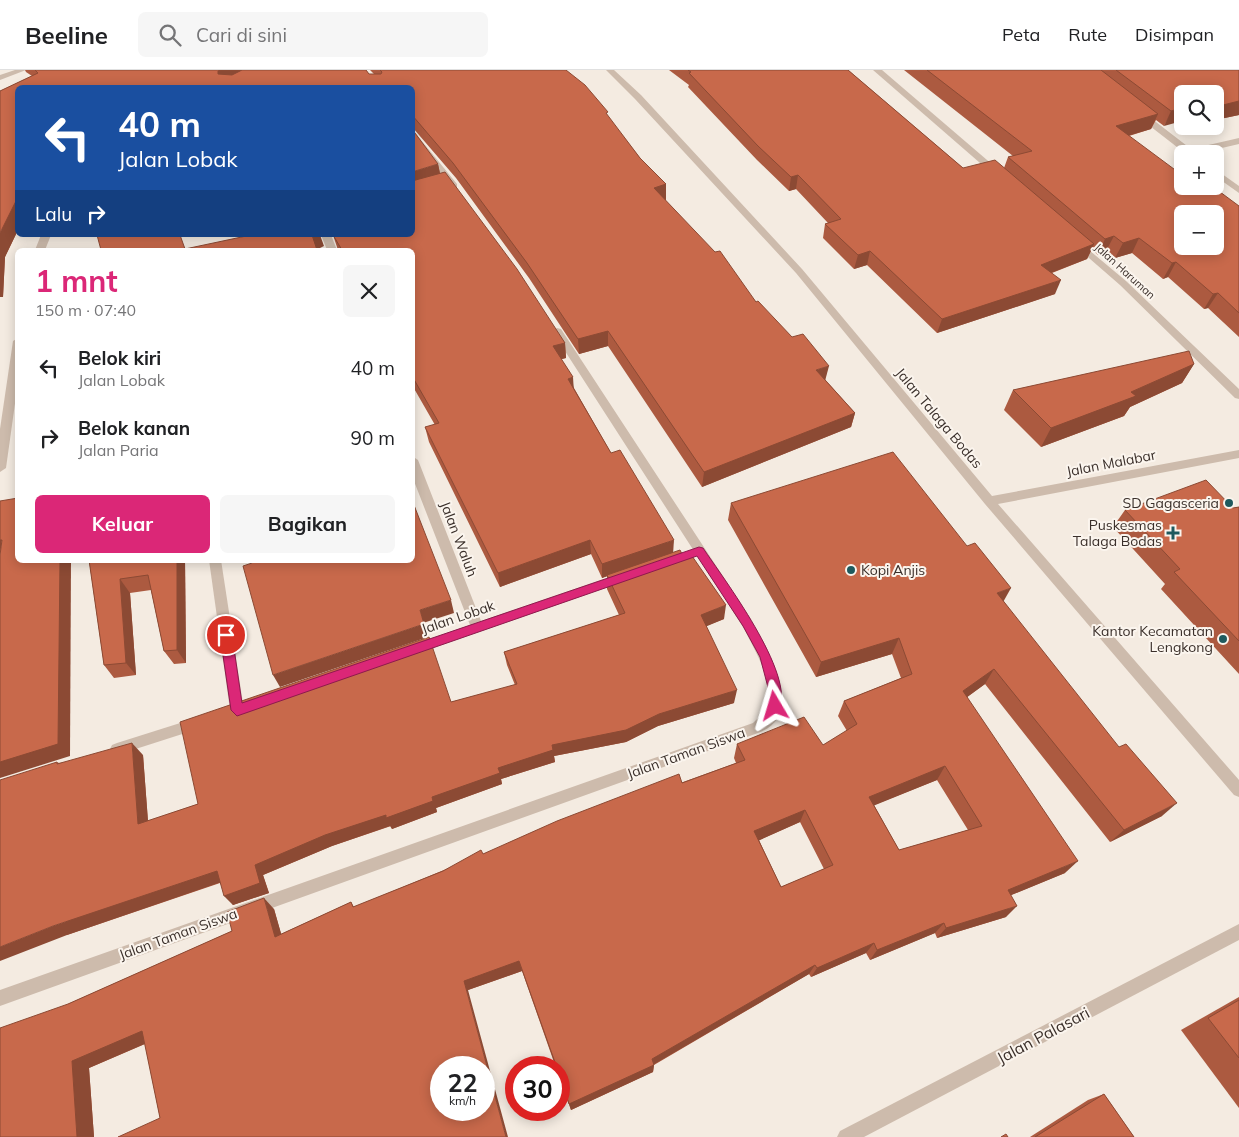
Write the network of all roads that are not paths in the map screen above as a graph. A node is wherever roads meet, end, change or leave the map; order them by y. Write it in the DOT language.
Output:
graph roads {
  1 [pos="22,70"];
  2 [pos="610,70"];
  3 [pos="877,70"];
  4 [pos="0,78"];
  5 [pos="1136,111"];
  6 [pos="415,134"];
  7 [pos="1239,141"];
  8 [pos="1180,145"];
  9 [pos="1223,145"];
  10 [pos="1224,179"];
  11 [pos="1007,182"];
  12 [pos="1239,190"];
  13 [pos="462,196"];
  14 [pos="1072,239"];
  15 [pos="550,321"];
  16 [pos="15,362"];
  17 [pos="1239,395"];
  18 [pos="1239,454"];
  19 [pos="0,468"];
  20 [pos="415,468"];
  21 [pos="989,501"];
  22 [pos="215,563"];
  23 [pos="634,573"];
  24 [pos="477,628"];
  25 [pos="403,653"];
  26 [pos="237,710"];
  27 [pos="209,720"];
  28 [pos="104,754"];
  29 [pos="1239,790"];
  30 [pos="1239,932"];
  31 [pos="0,998"];
  32 [pos="846,1137"];
  1 -- 4 [label="street"];
  2 -- 21 [label="street, Jalan Talaga Bodas"];
  3 -- 11 [label="street"];
  5 -- 8 [label="street"];
  6 -- 13 [label="street"];
  7 -- 9 [label="street"];
  10 -- 12 [label="street"];
  14 -- 17 [label="street, Jalan Haruman"];
  15 -- 31 [label="street, Jalan Taman Siswa"];
  16 -- 19 [label="street"];
  18 -- 21 [label="street, Jalan Malabar"];
  20 -- 24 [label="street, Jalan Waluh"];
  21 -- 29 [label="street, Jalan Talaga Bodas"];
  22 -- 26 [label="street"];
  23 -- 24 [label="street, Jalan Lobak"];
  24 -- 25 [label="street, Jalan Lobak"];
  27 -- 28 [label="street"];
  30 -- 32 [label="street, Jalan Palasari"];
}
